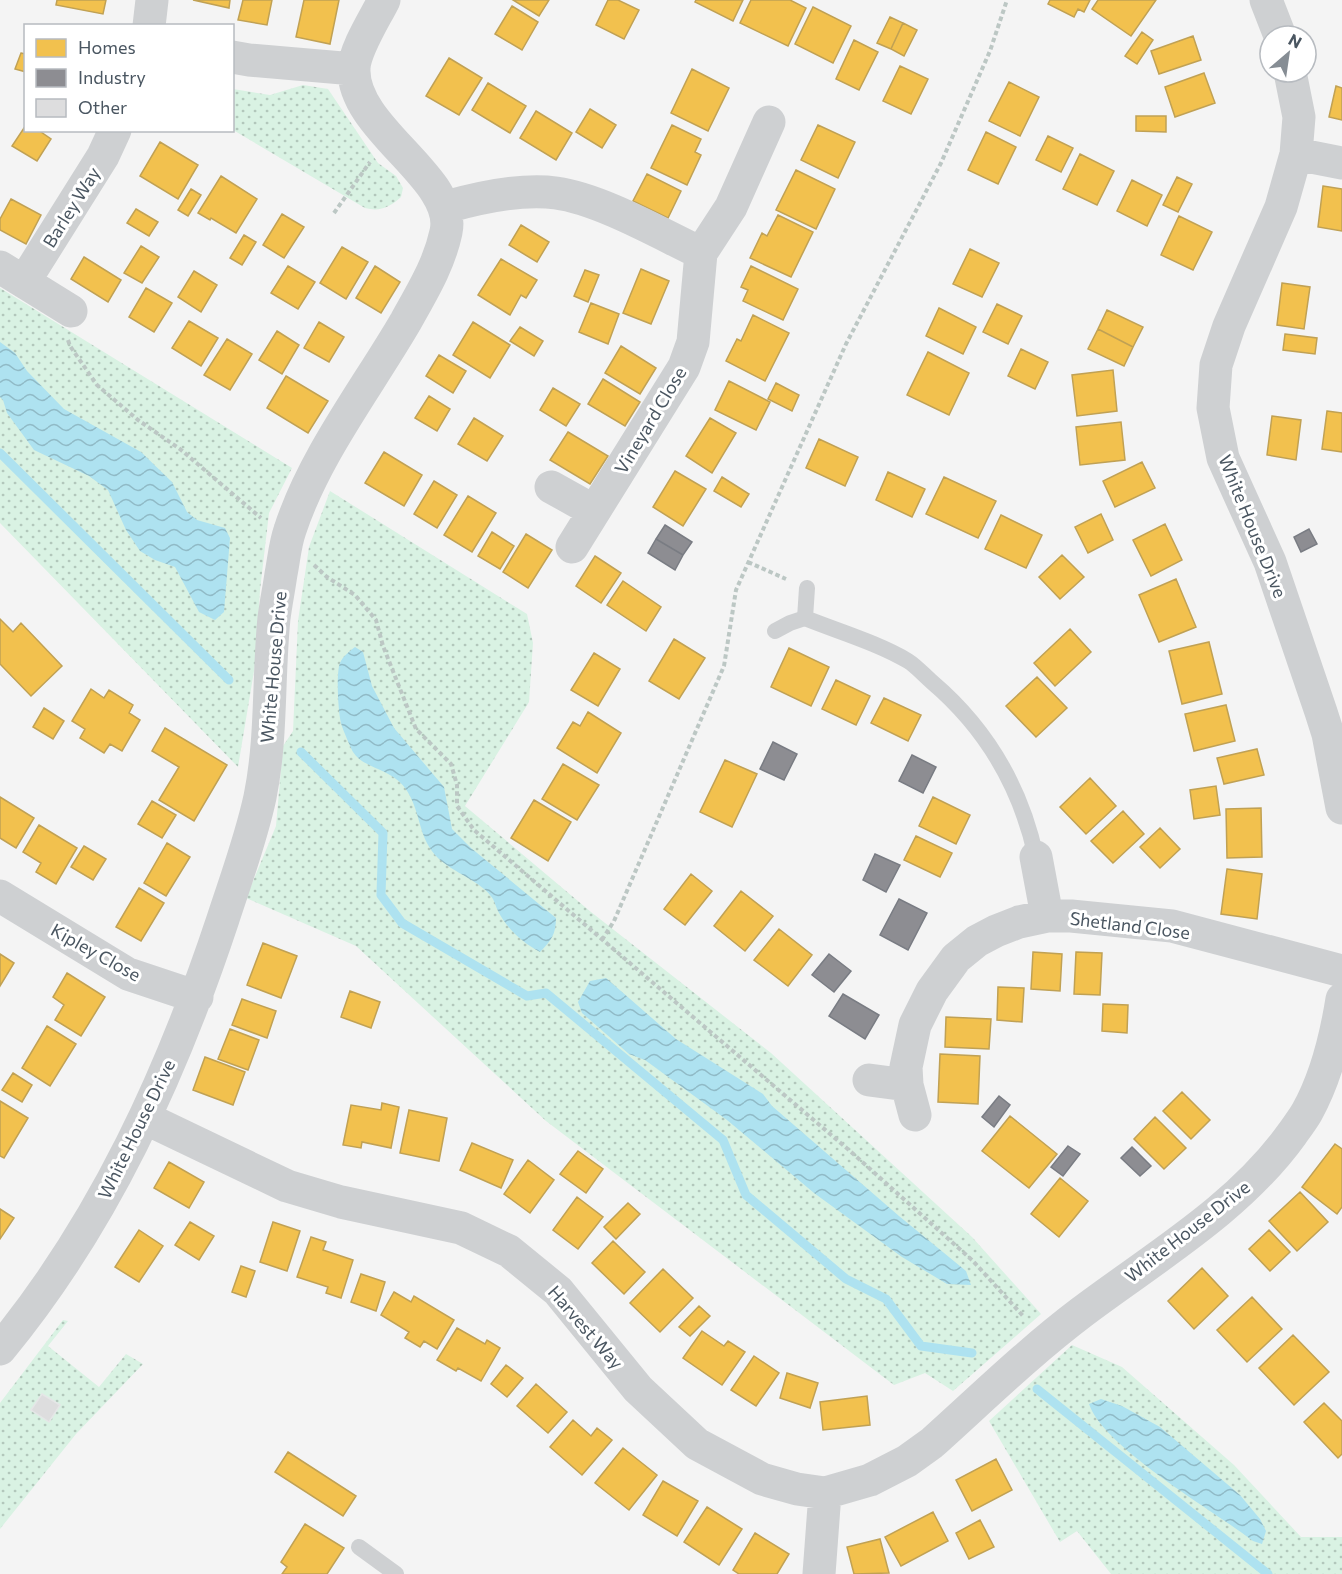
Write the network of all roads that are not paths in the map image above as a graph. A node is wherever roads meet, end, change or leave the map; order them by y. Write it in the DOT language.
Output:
graph roads {
  1 [pos="152,0"];
  2 [pos="384,0"];
  3 [pos="1270,1"];
  4 [pos="149,24"];
  5 [pos="1277,24"];
  6 [pos="234,57"];
  7 [pos="354,69"];
  8 [pos="1292,84"];
  9 [pos="769,122"];
  10 [pos="114,132"];
  11 [pos="1296,154"];
  12 [pos="1342,163"];
  13 [pos="446,207"];
  14 [pos="701,252"];
  15 [pos="12,275"];
  16 [pos="71,311"];
  17 [pos="551,487"];
  18 [pos="594,511"];
  19 [pos="572,547"];
  20 [pos="807,588"];
  21 [pos="805,618"];
  22 [pos="775,631"];
  23 [pos="1342,808"];
  24 [pos="1035,857"];
  25 [pos="0,896"];
  26 [pos="1047,916"];
  27 [pos="1342,971"];
  28 [pos="197,997"];
  29 [pos="1342,999"];
  30 [pos="869,1080"];
  31 [pos="145,1118"];
  32 [pos="0,1349"];
  33 [pos="991,1390"];
  34 [pos="825,1493"];
  35 [pos="359,1547"];
  36 [pos="396,1574"];
  37 [pos="819,1574"];
  1 -- 4 [label="street"];
  2 -- 7 [label="street"];
  3 -- 5 [label="street"];
  6 -- 7 [label="street"];
  7 -- 13 [label="street"];
  8 -- 11 [label="street, White House Drive"];
  9 -- 14 [label="street, Vineyard Close"];
  10 -- 15 [label="street, Barley Way"];
  11 -- 12 [label="street"];
  11 -- 23 [label="street, White House Drive"];
  13 -- 14 [label="street"];
  13 -- 28 [label="street, White House Drive"];
  14 -- 18 [label="street, Vineyard Close"];
  15 -- 16 [label="street, Barley Way"];
  17 -- 18 [label="street"];
  18 -- 19 [label="street, Vineyard Close"];
  20 -- 21 [label="lane"];
  21 -- 22 [label="lane"];
  21 -- 24 [label="lane"];
  24 -- 26 [label="street"];
  25 -- 28 [label="street, Kipley Close"];
  26 -- 27 [label="street, Shetland Close"];
  26 -- 30 [label="street, Shetland Close"];
  28 -- 31 [label="street, White House Drive"];
  29 -- 33 [label="street, White House Drive"];
  31 -- 32 [label="street, White House Drive"];
  31 -- 34 [label="street, Harvest Way"];
  33 -- 34 [label="street, Harvest Way"];
  34 -- 37 [label="street"];
  35 -- 36 [label="lane"];
}
